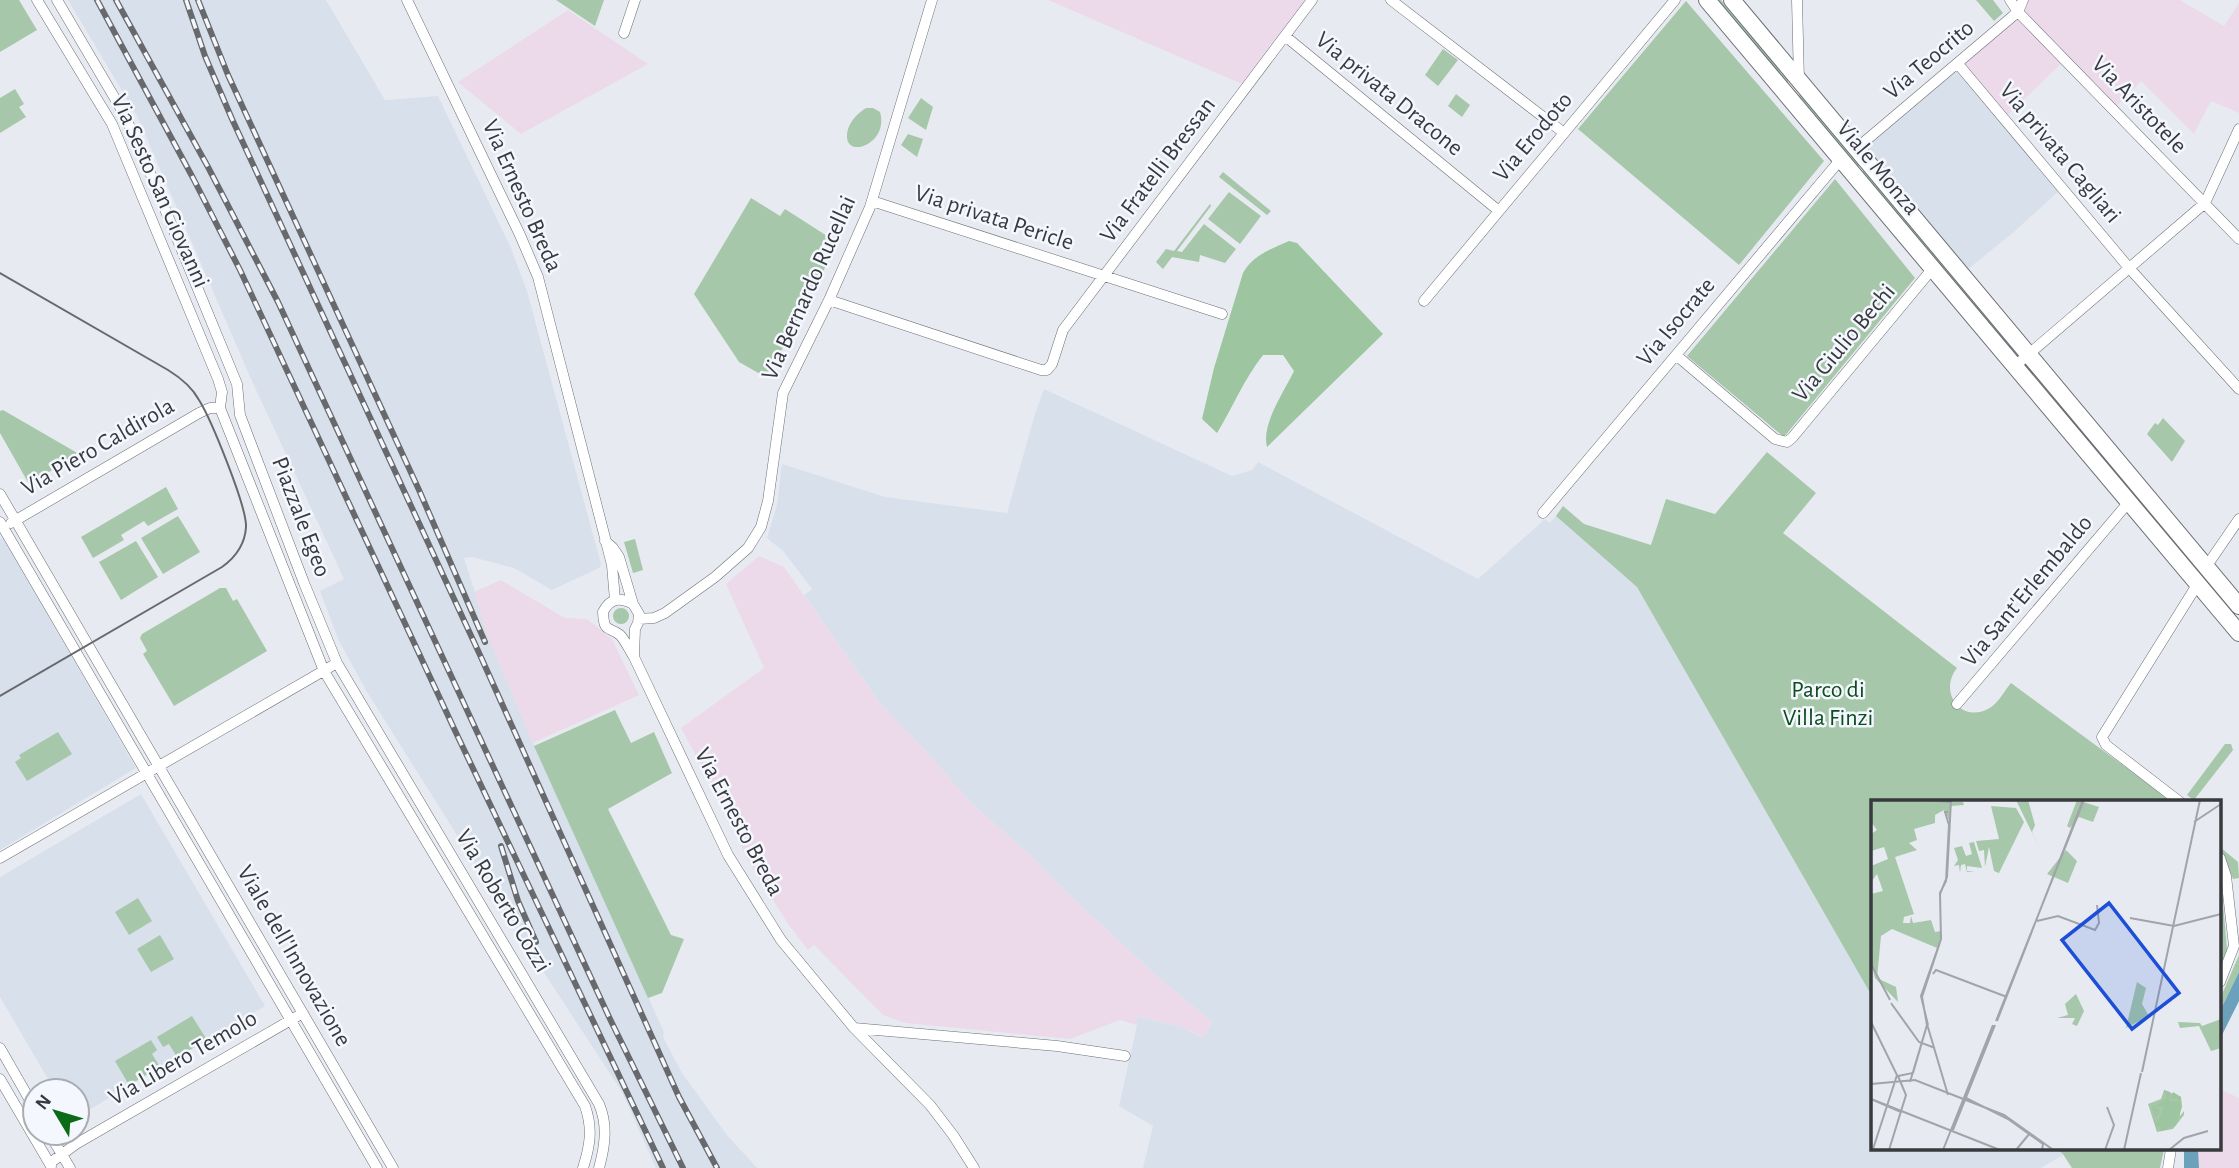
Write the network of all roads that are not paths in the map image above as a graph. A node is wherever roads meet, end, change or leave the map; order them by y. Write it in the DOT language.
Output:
graph roads {
  1 [pos="37,0"];
  2 [pos="57,0"];
  3 [pos="407,0"];
  4 [pos="635,0"];
  5 [pos="932,0"];
  6 [pos="1312,0"];
  7 [pos="1391,0"];
  8 [pos="1675,0"];
  9 [pos="1707,0"];
  10 [pos="1732,0"];
  11 [pos="1797,0"];
  12 [pos="2010,0"];
  13 [pos="2023,0"];
  14 [pos="2018,12"];
  15 [pos="624,33"];
  16 [pos="1284,36"];
  17 [pos="1958,64"];
  18 [pos="1799,82"];
  19 [pos="2239,129"];
  20 [pos="1564,133"];
  21 [pos="1857,148"];
  22 [pos="1841,159"];
  23 [pos="872,201"];
  24 [pos="2205,203"];
  25 [pos="1499,211"];
  26 [pos="2239,239"];
  27 [pos="1933,268"];
  28 [pos="2130,269"];
  29 [pos="1106,275"];
  30 [pos="829,300"];
  31 [pos="1424,301"];
  32 [pos="1222,314"];
  33 [pos="1676,355"];
  34 [pos="2028,355"];
  35 [pos="2015,366"];
  36 [pos="237,384"];
  37 [pos="2239,389"];
  38 [pos="220,408"];
  39 [pos="0,494"];
  40 [pos="2128,503"];
  41 [pos="1544,513"];
  42 [pos="2239,519"];
  43 [pos="15,520"];
  44 [pos="1,527"];
  45 [pos="605,540"];
  46 [pos="2206,568"];
  47 [pos="2197,585"];
  48 [pos="615,600"];
  49 [pos="633,604"];
  50 [pos="2239,606"];
  51 [pos="639,619"];
  52 [pos="635,629"];
  53 [pos="2239,633"];
  54 [pos="620,635"];
  55 [pos="634,657"];
  56 [pos="337,663"];
  57 [pos="324,671"];
  58 [pos="1957,704"];
  59 [pos="159,766"];
  60 [pos="146,773"];
  61 [pos="2177,800"];
  62 [pos="0,858"];
  63 [pos="2222,864"];
  64 [pos="2222,976"];
  65 [pos="303,1013"];
  66 [pos="290,1020"];
  67 [pos="854,1028"];
  68 [pos="0,1048"];
  69 [pos="1125,1056"];
  70 [pos="0,1079"];
  71 [pos="21,1085"];
  72 [pos="57,1147"];
  73 [pos="2171,1150"];
  74 [pos="62,1155"];
  75 [pos="51,1165"];
  76 [pos="70,1168"];
  77 [pos="377,1168"];
  78 [pos="393,1168"];
  79 [pos="583,1168"];
  80 [pos="599,1168"];
  81 [pos="974,1168"];
  82 [pos="2168,1168"];
  1 -- 38 [label="street, Via Sesto San Giovanni"];
  2 -- 36 [label="street, Via Sesto San Giovanni"];
  3 -- 45 [label="street, Via Ernesto Breda"];
  4 -- 15 [label="street"];
  5 -- 23 [label="street, Via Bernardo Rucellai"];
  6 -- 16 [label="street, Via Fratelli Bressan"];
  7 -- 20 [label="street"];
  8 -- 20 [label="street, Via Erodoto"];
  9 -- 22 [label="main road, Viale Monza"];
  10 -- 18 [label="main road, Viale Monza"];
  11 -- 18 [label="street"];
  12 -- 14 [label="street, Via Aristotele"];
  13 -- 14 [label="street, Via Teocrito"];
  14 -- 17 [label="street, Via Teocrito"];
  14 -- 24 [label="street, Via Aristotele"];
  16 -- 25 [label="street, Via privata Dracone"];
  16 -- 29 [label="street, Via Fratelli Bressan"];
  17 -- 21 [label="street, Via Teocrito"];
  17 -- 28 [label="street, Via privata Cagliari"];
  18 -- 21 [label="main road, Viale Monza"];
  19 -- 24 [label="street"];
  20 -- 25 [label="street, Via Erodoto"];
  21 -- 34 [label="main road, Viale Monza"];
  22 -- 27 [label="main road, Viale Monza"];
  22 -- 33 [label="street, Via Isocrate"];
  23 -- 29 [label="street, Via privata Pericle"];
  23 -- 30 [label="street, Via Bernardo Rucellai"];
  24 -- 26 [label="street, Via Aristotele"];
  24 -- 28 [label="street"];
  25 -- 31 [label="street, Via Erodoto"];
  27 -- 33 [label="street, Via Giulio Bechi"];
  27 -- 35 [label="main road, Viale Monza"];
  28 -- 34 [label="street"];
  28 -- 37 [label="street, Via privata Cagliari"];
  29 -- 30 [label="street, Via Fratelli Bressan"];
  29 -- 32 [label="street, Via privata Pericle"];
  30 -- 51 [label="street, Via Bernardo Rucellai"];
  33 -- 41 [label="street, Via Isocrate"];
  34 -- 35 [label="street"];
  34 -- 46 [label="main road, Viale Monza"];
  35 -- 40 [label="main road, Viale Monza"];
  36 -- 56 [label="street, Piazzale Egeo"];
  38 -- 43 [label="street, Via Piero Caldirola"];
  38 -- 57 [label="street, Piazzale Egeo"];
  39 -- 43 [label="street, Viale dell'Innovazione"];
  40 -- 47 [label="main road, Viale Monza"];
  40 -- 58 [label="street, Via Sant'Erlembaldo"];
  42 -- 46 [label="street"];
  43 -- 44 [label="street, Via Piero Caldirola"];
  43 -- 59 [label="street, Viale dell'Innovazione"];
  44 -- 60 [label="street, Viale dell'Innovazione"];
  45 -- 48 [label="street, Via Ernesto Breda"];
  45 -- 49 [label="street, Via Ernesto Breda"];
  46 -- 47 [label="main road"];
  46 -- 50 [label="main road, Viale Monza"];
  47 -- 53 [label="main road, Viale Monza"];
  47 -- 61 [label="street"];
  48 -- 49 [label="street"];
  48 -- 54 [label="street, Via Ernesto Breda"];
  49 -- 51 [label="street, Via Ernesto Breda"];
  51 -- 52 [label="street, Via Ernesto Breda"];
  52 -- 54 [label="street"];
  52 -- 55 [label="street, Via Ernesto Breda"];
  54 -- 55 [label="street, Via Ernesto Breda"];
  55 -- 67 [label="street, Via Ernesto Breda"];
  56 -- 57 [label="street"];
  56 -- 80 [label="street, Via Roberto Cozzi"];
  57 -- 59 [label="street"];
  57 -- 79 [label="street, Via Roberto Cozzi"];
  59 -- 60 [label="street"];
  59 -- 65 [label="street, Viale dell'Innovazione"];
  60 -- 62 [label="street"];
  60 -- 66 [label="street, Viale dell'Innovazione"];
  63 -- 64 [label="street"];
  65 -- 66 [label="street, Via Libero Temolo"];
  65 -- 78 [label="street, Viale dell'Innovazione"];
  66 -- 74 [label="street, Via Libero Temolo"];
  66 -- 77 [label="street, Viale dell'Innovazione"];
  67 -- 69 [label="street"];
  67 -- 81 [label="street, Via Ernesto Breda"];
  68 -- 71 [label="street"];
  70 -- 75 [label="street"];
  72 -- 74 [label="street"];
  73 -- 82 [label="street"];
  74 -- 75 [label="street, Via Libero Temolo"];
  74 -- 76 [label="street"];
}
